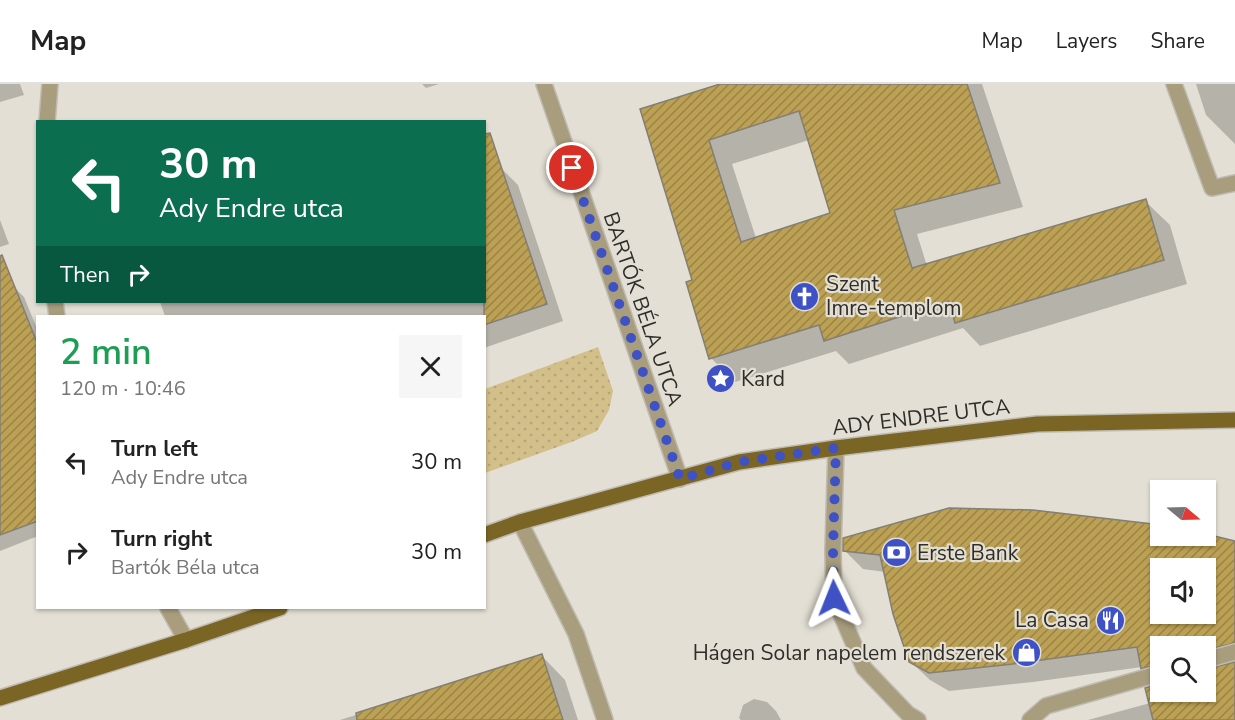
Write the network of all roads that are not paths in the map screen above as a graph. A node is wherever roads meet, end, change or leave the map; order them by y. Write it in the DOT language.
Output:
graph roads {
  1 [pos="50,84"];
  2 [pos="544,84"];
  3 [pos="1174,84"];
  4 [pos="47,120"];
  5 [pos="1235,183"];
  6 [pos="1234,420"];
  7 [pos="836,448"];
  8 [pos="680,479"];
  9 [pos="520,522"];
  10 [pos="486,534"];
  11 [pos="169,609"];
  12 [pos="277,609"];
  13 [pos="186,640"];
  14 [pos="1235,652"];
  15 [pos="1216,657"];
  16 [pos="1150,676"];
  17 [pos="0,698"];
  18 [pos="605,720"];
  19 [pos="918,720"];
  20 [pos="1030,720"];
  1 -- 4 [label="street"];
  2 -- 8 [label="street, BARTÓK BÉLA UTCA"];
  3 -- 5 [label="street"];
  6 -- 7 [label="main road, ADY ENDRE UTCA"];
  7 -- 8 [label="main road, ADY ENDRE UTCA"];
  7 -- 19 [label="street"];
  8 -- 9 [label="main road, ADY ENDRE UTCA"];
  9 -- 10 [label="main road, ADY ENDRE UTCA"];
  9 -- 18 [label="street"];
  11 -- 13 [label="street"];
  12 -- 13 [label="main road"];
  13 -- 17 [label="main road"];
  14 -- 15 [label="street"];
  16 -- 20 [label="street"];
}
